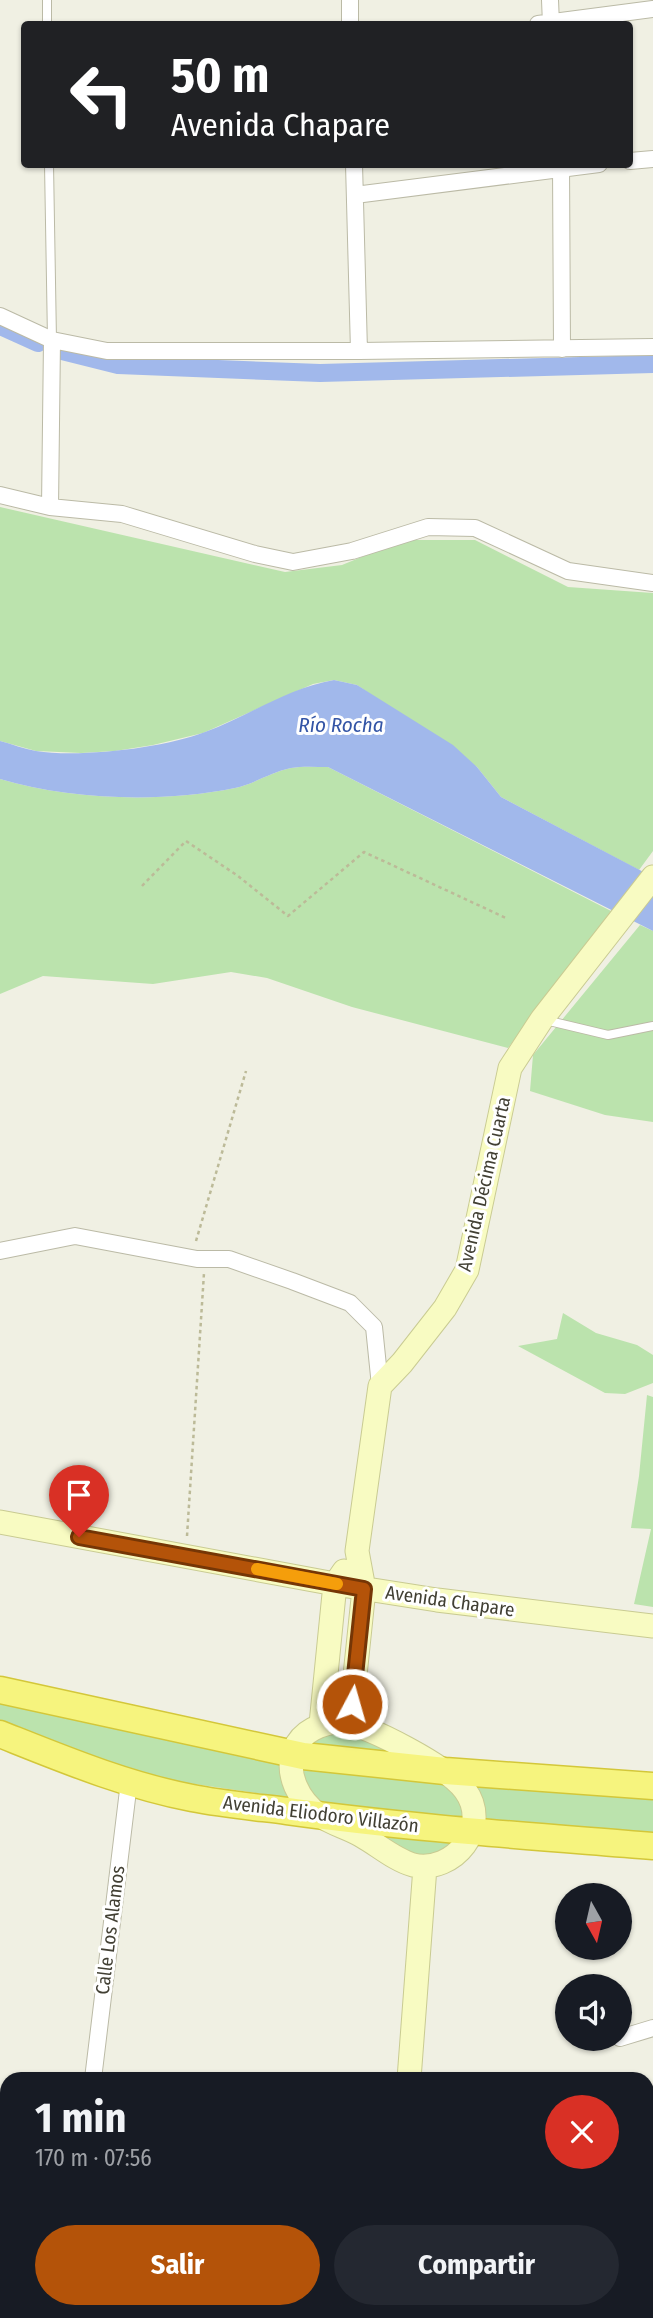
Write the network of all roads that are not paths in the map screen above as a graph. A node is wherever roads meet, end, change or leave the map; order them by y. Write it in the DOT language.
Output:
graph roads {
  1 [pos="47,0"];
  2 [pos="350,0"];
  3 [pos="550,0"];
  4 [pos="653,9"];
  5 [pos="47,21"];
  6 [pos="350,21"];
  7 [pos="547,21"];
  8 [pos="568,21"];
  9 [pos="653,159"];
  10 [pos="633,161"];
  11 [pos="49,168"];
  12 [pos="354,168"];
  13 [pos="554,168"];
  14 [pos="561,168"];
  15 [pos="355,195"];
  16 [pos="0,316"];
  17 [pos="51,340"];
  18 [pos="653,347"];
  19 [pos="562,349"];
  20 [pos="359,351"];
  21 [pos="0,495"];
  22 [pos="50,507"];
  23 [pos="653,583"];
  24 [pos="653,877"];
  25 [pos="542,1019"];
  26 [pos="653,1026"];
  27 [pos="0,1251"];
  28 [pos="380,1386"];
  29 [pos="0,1522"];
  30 [pos="357,1551"];
  31 [pos="335,1584"];
  32 [pos="364,1589"];
  33 [pos="653,1626"];
  34 [pos="0,1690"];
  35 [pos="321,1724"];
  36 [pos="356,1724"];
  37 [pos="0,1734"];
  38 [pos="292,1754"];
  39 [pos="445,1771"];
  40 [pos="129,1782"];
  41 [pos="653,1786"];
  42 [pos="319,1815"];
  43 [pos="472,1832"];
  44 [pos="653,1846"];
  45 [pos="425,1867"];
  46 [pos="653,2028"];
  47 [pos="632,2034"];
  48 [pos="94,2072"];
  49 [pos="410,2072"];
  1 -- 5 [label="lane"];
  2 -- 6 [label="street"];
  3 -- 7 [label="street"];
  4 -- 8 [label="street"];
  9 -- 10 [label="street"];
  11 -- 17 [label="lane"];
  12 -- 15 [label="street"];
  13 -- 15 [label="street"];
  14 -- 19 [label="street"];
  15 -- 20 [label="street"];
  16 -- 17 [label="street"];
  17 -- 20 [label="street"];
  17 -- 22 [label="street"];
  18 -- 19 [label="street"];
  19 -- 20 [label="street"];
  21 -- 22 [label="street"];
  22 -- 23 [label="street"];
  24 -- 25 [label="main road, Avenida Décima Cuarta"];
  25 -- 26 [label="lane"];
  25 -- 28 [label="main road, Avenida Décima Cuarta"];
  27 -- 28 [label="street"];
  28 -- 30 [label="main road"];
  29 -- 31 [label="main road, Avenida Chapare"];
  30 -- 31 [label="main road"];
  30 -- 32 [label="main road"];
  31 -- 32 [label="main road, Avenida Chapare"];
  31 -- 35 [label="main road"];
  32 -- 33 [label="main road, Avenida Chapare"];
  32 -- 36 [label="main road"];
  34 -- 38 [label="highway"];
  35 -- 36 [label="main road"];
  35 -- 38 [label="main road"];
  36 -- 39 [label="main road"];
  37 -- 40 [label="highway, Avenida Eliodoro Villazón"];
  38 -- 39 [label="highway"];
  38 -- 42 [label="main road"];
  39 -- 41 [label="highway"];
  39 -- 43 [label="main road"];
  40 -- 42 [label="highway, Avenida Eliodoro Villazón"];
  40 -- 48 [label="street, Calle Los Alamos"];
  42 -- 43 [label="highway, Avenida Eliodoro Villazón"];
  42 -- 45 [label="main road"];
  43 -- 44 [label="highway, Avenida Eliodoro Villazón"];
  43 -- 45 [label="main road"];
  45 -- 49 [label="main road"];
  46 -- 47 [label="street"];
}
